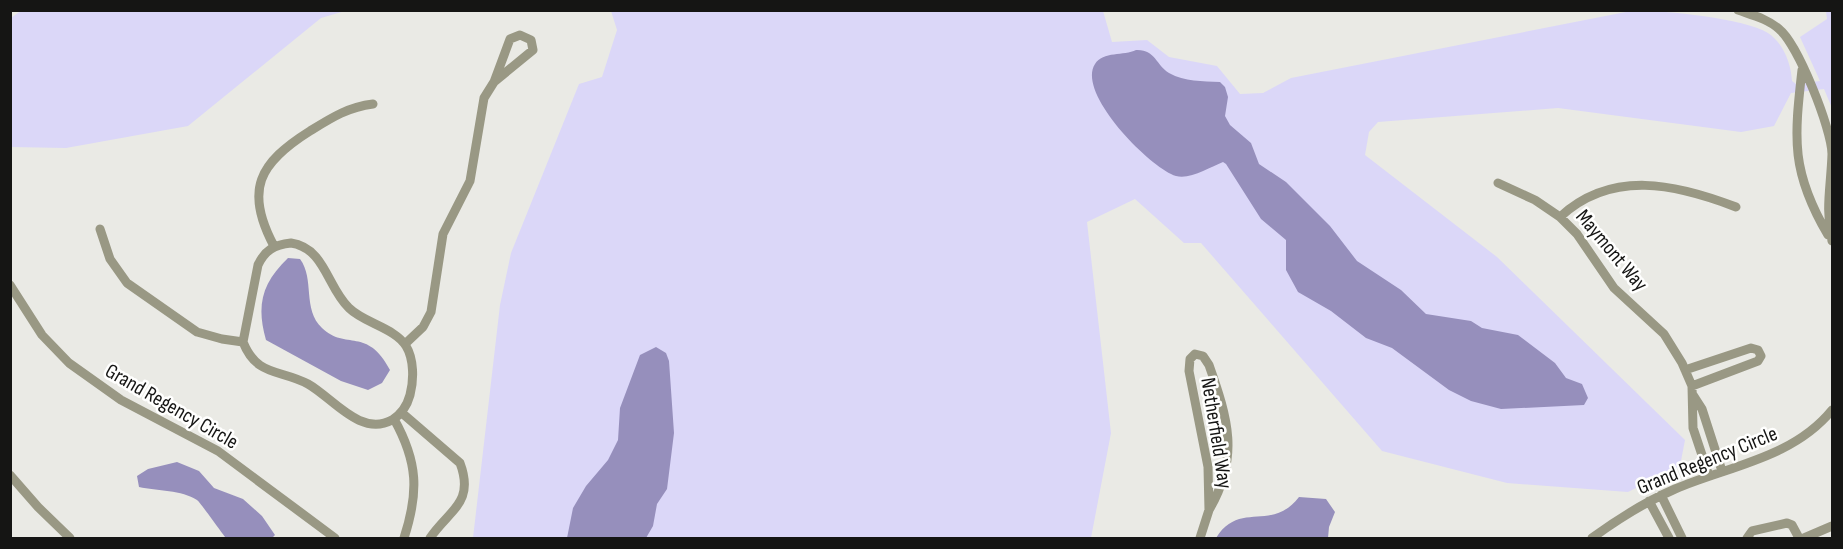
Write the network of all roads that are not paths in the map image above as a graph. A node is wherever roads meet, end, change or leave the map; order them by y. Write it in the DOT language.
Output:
graph roads {
  1 [pos="1738,10"];
  2 [pos="1802,67"];
  3 [pos="494,82"];
  4 [pos="373,104"];
  5 [pos="1498,183"];
  6 [pos="1736,207"];
  7 [pos="1560,217"];
  8 [pos="1829,227"];
  9 [pos="100,230"];
  10 [pos="1832,241"];
  11 [pos="274,246"];
  12 [pos="10,285"];
  13 [pos="243,342"];
  14 [pos="405,344"];
  15 [pos="1685,370"];
  16 [pos="1693,390"];
  17 [pos="1833,410"];
  18 [pos="402,413"];
  19 [pos="394,419"];
  20 [pos="1722,471"];
  21 [pos="10,476"];
  22 [pos="1709,476"];
  23 [pos="1661,495"];
  24 [pos="1649,501"];
  25 [pos="1209,510"];
  26 [pos="1833,526"];
  27 [pos="70,538"];
  28 [pos="334,538"];
  29 [pos="404,538"];
  30 [pos="430,538"];
  31 [pos="1200,538"];
  32 [pos="1592,538"];
  33 [pos="1669,538"];
  34 [pos="1682,538"];
  35 [pos="1747,538"];
  36 [pos="1799,538"];
  37 [pos="1804,538"];
  1 -- 2 [label="street"];
  2 -- 8 [label="street"];
  2 -- 8 [label="street"];
  3 -- 3 [label="street"];
  3 -- 14 [label="street"];
  4 -- 11 [label="street"];
  5 -- 7 [label="street, Maymont Way"];
  6 -- 7 [label="street"];
  7 -- 15 [label="street, Maymont Way"];
  8 -- 10 [label="street"];
  9 -- 13 [label="street"];
  11 -- 13 [label="street"];
  11 -- 14 [label="street"];
  12 -- 28 [label="street, Grand Regency Circle"];
  13 -- 19 [label="street"];
  14 -- 18 [label="street"];
  15 -- 16 [label="street, Maymont Way"];
  15 -- 16 [label="street"];
  16 -- 20 [label="street, Maymont Way"];
  16 -- 22 [label="street"];
  17 -- 20 [label="street, Grand Regency Circle"];
  18 -- 19 [label="street"];
  18 -- 30 [label="street"];
  19 -- 29 [label="street"];
  20 -- 22 [label="street, Grand Regency Circle"];
  21 -- 27 [label="street"];
  22 -- 23 [label="street, Grand Regency Circle"];
  23 -- 24 [label="street, Grand Regency Circle"];
  23 -- 34 [label="street"];
  24 -- 32 [label="street, Grand Regency Circle"];
  24 -- 33 [label="street"];
  25 -- 25 [label="street, Netherfield Way"];
  25 -- 31 [label="street, Netherfield Way"];
  26 -- 37 [label="street"];
  35 -- 36 [label="street"];
}
